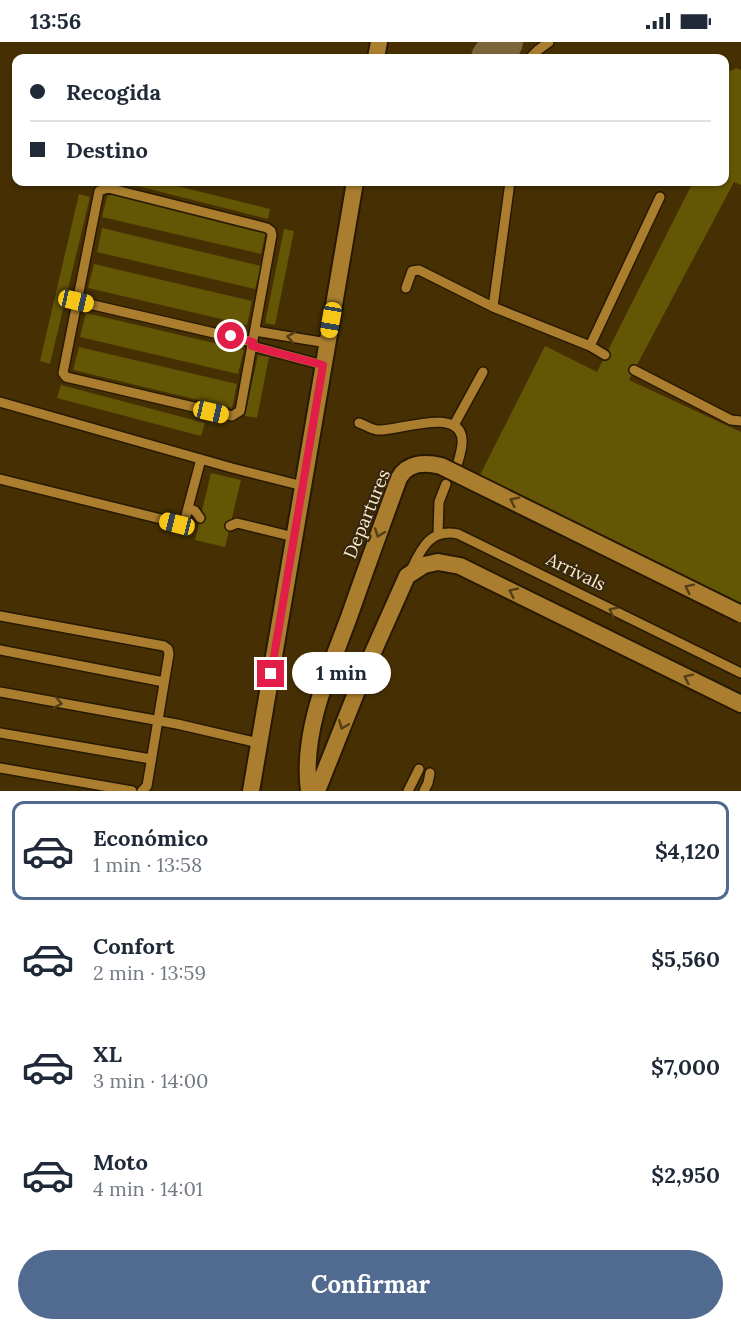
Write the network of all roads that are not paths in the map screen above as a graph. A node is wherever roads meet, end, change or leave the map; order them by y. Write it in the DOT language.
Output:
graph roads {
  1 [pos="549,42"];
  2 [pos="535,54"];
  3 [pos="354,186"];
  4 [pos="509,186"];
  5 [pos="660,197"];
  6 [pos="406,288"];
  7 [pos="76,301"];
  8 [pos="493,307"];
  9 [pos="255,331"];
  10 [pos="327,343"];
  11 [pos="252,344"];
  12 [pos="590,346"];
  13 [pos="605,355"];
  14 [pos="323,365"];
  15 [pos="634,370"];
  16 [pos="483,372"];
  17 [pos="0,402"];
  18 [pos="741,420"];
  19 [pos="359,423"];
  20 [pos="454,425"];
  21 [pos="201,459"];
  22 [pos="458,462"];
  23 [pos="0,479"];
  24 [pos="446,484"];
  25 [pos="303,486"];
  26 [pos="233,522"];
  27 [pos="438,534"];
  28 [pos="294,537"];
  29 [pos="410,574"];
  30 [pos="741,614"];
  31 [pos="0,616"];
  32 [pos="0,650"];
  33 [pos="741,673"];
  34 [pos="164,682"];
  35 [pos="0,692"];
  36 [pos="741,704"];
  37 [pos="157,722"];
  38 [pos="0,733"];
  39 [pos="259,743"];
  40 [pos="151,759"];
  41 [pos="0,768"];
  42 [pos="419,769"];
  43 [pos="430,773"];
  44 [pos="132,791"];
  45 [pos="142,791"];
  46 [pos="251,791"];
  47 [pos="309,791"];
  48 [pos="317,791"];
  49 [pos="408,791"];
  50 [pos="424,791"];
  1 -- 2 [label="lane"];
  3 -- 10 [label="street"];
  4 -- 8 [label="lane"];
  5 -- 12 [label="lane"];
  6 -- 8 [label="lane"];
  7 -- 9 [label="lane"];
  7 -- 11 [label="lane"];
  7 -- 11 [label="lane"];
  8 -- 12 [label="lane"];
  10 -- 9 [label="lane, one-way"];
  9 -- 11 [label="lane"];
  10 -- 14 [label="street"];
  11 -- 14 [label="lane"];
  12 -- 13 [label="lane"];
  14 -- 25 [label="street"];
  15 -- 18 [label="lane"];
  16 -- 20 [label="lane"];
  17 -- 21 [label="lane"];
  19 -- 20 [label="lane"];
  20 -- 22 [label="lane"];
  21 -- 23 [label="lane"];
  21 -- 25 [label="lane"];
  24 -- 27 [label="lane"];
  25 -- 28 [label="street"];
  26 -- 28 [label="lane"];
  27 -- 29 [label="lane"];
  33 -- 27 [label="lane, Arrivals, one-way"];
  28 -- 39 [label="street"];
  36 -- 29 [label="street, one-way"];
  29 -- 48 [label="street, one-way"];
  30 -- 47 [label="street, Departures, one-way, bridge"];
  31 -- 34 [label="lane"];
  32 -- 34 [label="lane"];
  34 -- 37 [label="lane"];
  35 -- 37 [label="lane, one-way"];
  37 -- 39 [label="lane"];
  37 -- 40 [label="lane"];
  38 -- 40 [label="lane"];
  39 -- 46 [label="street"];
  40 -- 45 [label="lane"];
  41 -- 44 [label="lane"];
  42 -- 49 [label="lane"];
  43 -- 50 [label="lane"];
}
